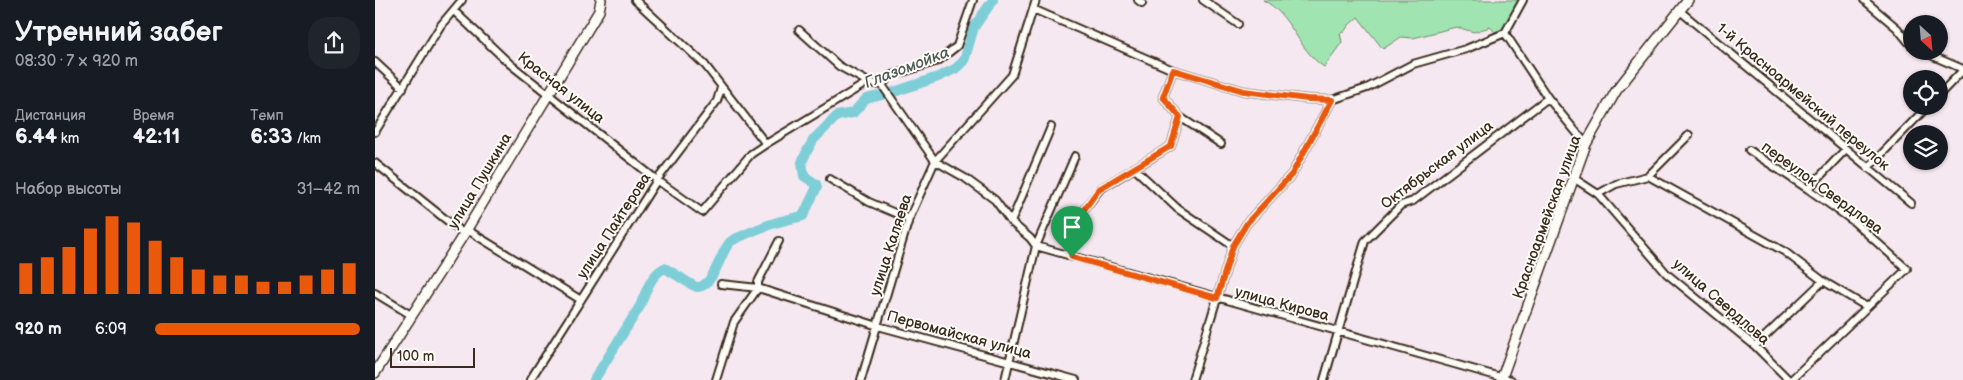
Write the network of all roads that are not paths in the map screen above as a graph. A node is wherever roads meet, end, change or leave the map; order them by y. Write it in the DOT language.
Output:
graph roads {
  1 [pos="462,0"];
  2 [pos="601,0"];
  3 [pos="635,0"];
  4 [pos="973,0"];
  5 [pos="1036,0"];
  6 [pos="1203,0"];
  7 [pos="1523,0"];
  8 [pos="1688,0"];
  9 [pos="1864,0"];
  10 [pos="1033,9"];
  11 [pos="454,11"];
  12 [pos="1680,11"];
  13 [pos="1238,24"];
  14 [pos="799,30"];
  15 [pos="1505,33"];
  16 [pos="1903,35"];
  17 [pos="1941,60"];
  18 [pos="375,62"];
  19 [pos="1173,70"];
  20 [pos="1963,70"];
  21 [pos="868,82"];
  22 [pos="882,85"];
  23 [pos="1948,86"];
  24 [pos="403,88"];
  25 [pos="721,88"];
  26 [pos="549,94"];
  27 [pos="1548,98"];
  28 [pos="1332,100"];
  29 [pos="1919,115"];
  30 [pos="1180,117"];
  31 [pos="1051,127"];
  32 [pos="375,132"];
  33 [pos="1689,135"];
  34 [pos="766,144"];
  35 [pos="1221,144"];
  36 [pos="1586,144"];
  37 [pos="1749,150"];
  38 [pos="1845,150"];
  39 [pos="1075,156"];
  40 [pos="935,160"];
  41 [pos="375,163"];
  42 [pos="1134,168"];
  43 [pos="1868,168"];
  44 [pos="1649,176"];
  45 [pos="830,179"];
  46 [pos="1575,179"];
  47 [pos="657,180"];
  48 [pos="1808,189"];
  49 [pos="1598,194"];
  50 [pos="1911,203"];
  51 [pos="909,219"];
  52 [pos="1011,222"];
  53 [pos="464,234"];
  54 [pos="779,241"];
  55 [pos="1036,246"];
  56 [pos="1233,246"];
  57 [pos="1072,257"];
  58 [pos="1823,280"];
  59 [pos="721,284"];
  60 [pos="758,288"];
  61 [pos="375,293"];
  62 [pos="1217,298"];
  63 [pos="581,300"];
  64 [pos="1867,307"];
  65 [pos="411,315"];
  66 [pos="878,326"];
  67 [pos="1338,332"];
  68 [pos="1755,346"];
  69 [pos="1010,361"];
  70 [pos="375,373"];
  71 [pos="1505,379"];
  72 [pos="530,380"];
  73 [pos="716,380"];
  74 [pos="861,380"];
  75 [pos="1005,380"];
  76 [pos="1076,380"];
  77 [pos="1192,380"];
  78 [pos="1324,380"];
  79 [pos="1791,380"];
  1 -- 11 [label="street"];
  2 -- 26 [label="main road, улица Пушкина"];
  3 -- 25 [label="street"];
  4 -- 22 [label="street"];
  5 -- 10 [label="street, улица Каляева"];
  6 -- 13 [label="street"];
  7 -- 15 [label="street"];
  8 -- 12 [label="main road, Красноармейская улица"];
  9 -- 16 [label="street"];
  10 -- 19 [label="street"];
  10 -- 40 [label="street, улица Каляева"];
  11 -- 24 [label="street"];
  11 -- 26 [label="street, Красная улица"];
  12 -- 36 [label="main road, Красноармейская улица"];
  12 -- 38 [label="street, 1-й Красноармейский переулок"];
  14 -- 21 [label="street"];
  15 -- 27 [label="street"];
  15 -- 28 [label="street"];
  17 -- 20 [label="street"];
  18 -- 24 [label="street"];
  19 -- 28 [label="street"];
  19 -- 30 [label="street"];
  20 -- 23 [label="street"];
  21 -- 22 [label="street"];
  21 -- 34 [label="street"];
  22 -- 40 [label="street, улица Кирова"];
  24 -- 32 [label="street"];
  25 -- 34 [label="street"];
  25 -- 47 [label="street, улица Пайтерова"];
  26 -- 47 [label="street, Красная улица"];
  26 -- 53 [label="main road, улица Пушкина"];
  27 -- 36 [label="street"];
  27 -- 67 [label="street, Октябрьская улица"];
  28 -- 56 [label="street"];
  29 -- 43 [label="street"];
  30 -- 35 [label="street"];
  30 -- 42 [label="street"];
  31 -- 52 [label="street"];
  33 -- 44 [label="street"];
  34 -- 47 [label="street, Красная улица"];
  36 -- 46 [label="main road, Красноармейская улица"];
  37 -- 48 [label="street, переулок Свердлова"];
  38 -- 43 [label="street, 1-й Красноармейский переулок"];
  38 -- 48 [label="street"];
  39 -- 55 [label="street"];
  40 -- 51 [label="street, улица Каляева"];
  40 -- 52 [label="street, улица Кирова"];
  41 -- 53 [label="street"];
  42 -- 56 [label="street"];
  42 -- 57 [label="street"];
  43 -- 50 [label="street, 1-й Красноармейский переулок"];
  44 -- 49 [label="street"];
  44 -- 58 [label="street"];
  45 -- 51 [label="street"];
  46 -- 49 [label="street, улица Свердлова"];
  46 -- 71 [label="main road, Красноармейская улица"];
  47 -- 63 [label="street, улица Пайтерова"];
  48 -- 64 [label="street, переулок Свердлова"];
  49 -- 68 [label="street, улица Свердлова"];
  51 -- 66 [label="street, улица Каляева"];
  52 -- 55 [label="street, улица Кирова"];
  53 -- 63 [label="street"];
  53 -- 65 [label="main road, улица Пушкина"];
  54 -- 60 [label="street"];
  55 -- 57 [label="street, улица Кирова"];
  55 -- 69 [label="street"];
  56 -- 62 [label="street"];
  57 -- 62 [label="street, улица Кирова"];
  58 -- 64 [label="street"];
  58 -- 68 [label="street"];
  59 -- 60 [label="street, Первомайская улица"];
  60 -- 66 [label="street, Первомайская улица"];
  60 -- 73 [label="street"];
  61 -- 65 [label="street"];
  62 -- 67 [label="street, улица Кирова"];
  62 -- 77 [label="street"];
  63 -- 72 [label="street, улица Пайтерова"];
  64 -- 79 [label="street, переулок Свердлова"];
  65 -- 70 [label="main road, улица Пушкина"];
  66 -- 69 [label="street, Первомайская улица"];
  66 -- 74 [label="street, улица Каляева"];
  67 -- 71 [label="street, улица Кирова"];
  67 -- 78 [label="street, Октябрьская улица"];
  68 -- 79 [label="street, улица Свердлова"];
  69 -- 75 [label="street"];
  69 -- 76 [label="street, Первомайская улица"];
}
